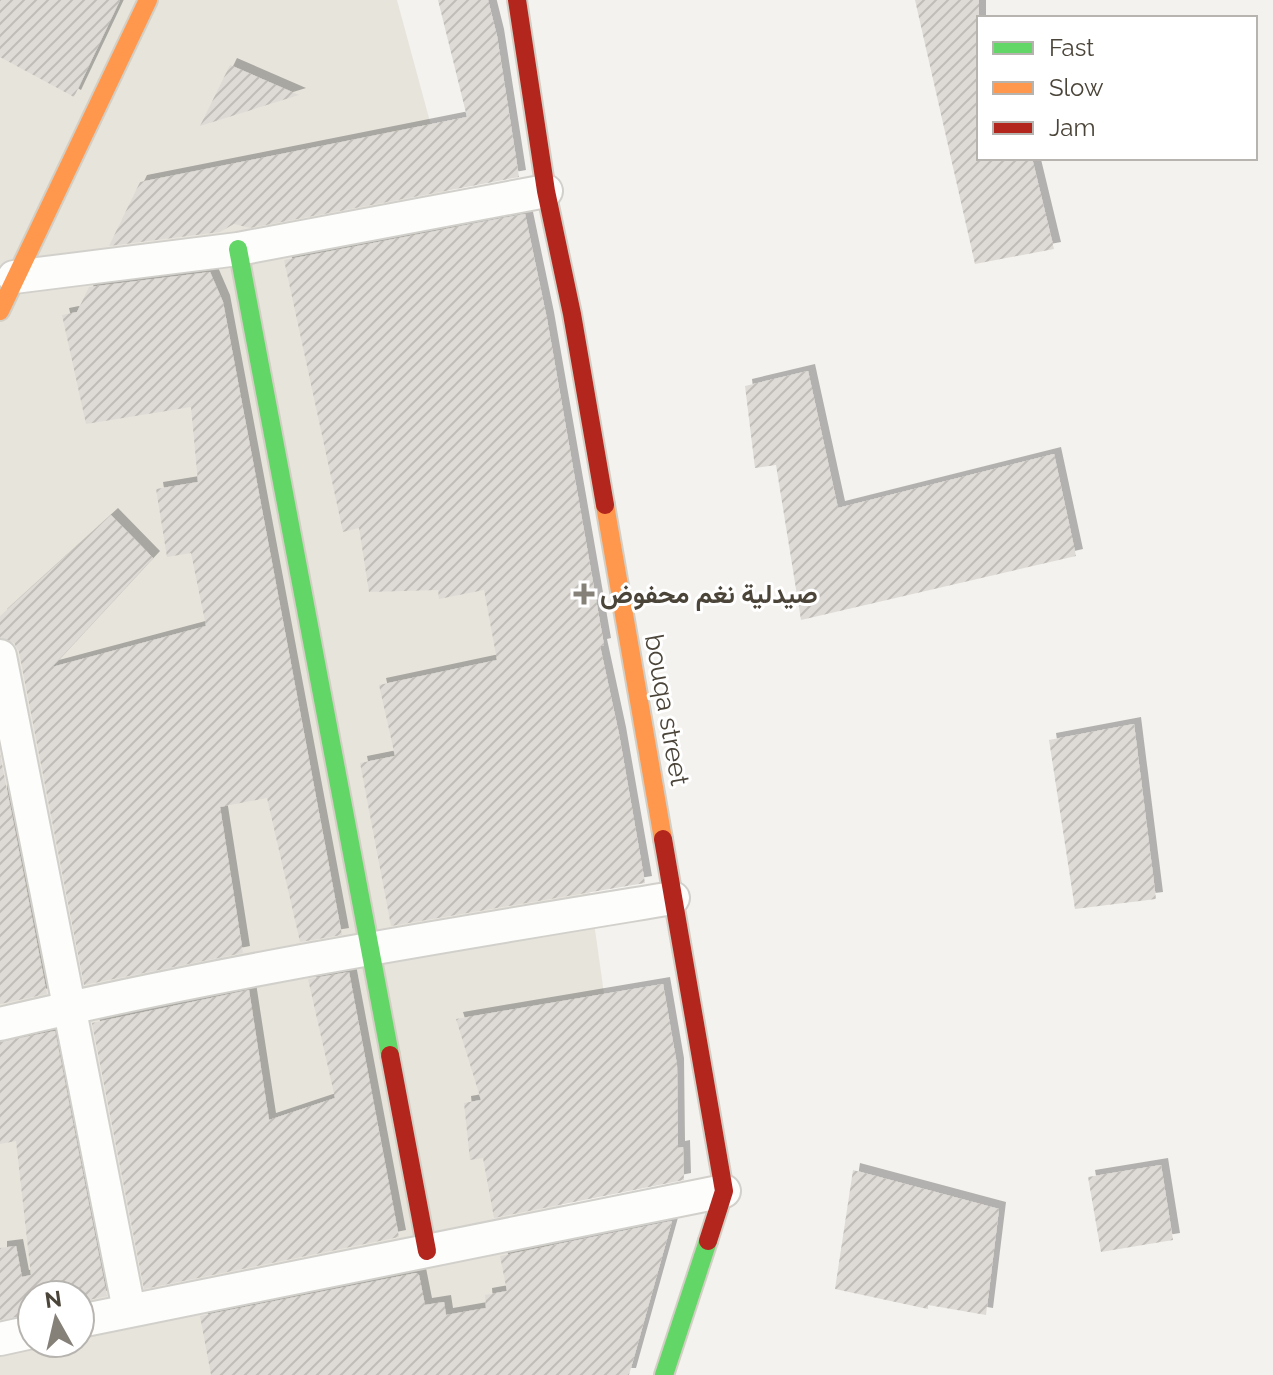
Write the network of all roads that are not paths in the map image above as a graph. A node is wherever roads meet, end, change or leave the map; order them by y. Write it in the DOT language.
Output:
graph roads {
  1 [pos="148,0"];
  2 [pos="517,0"];
  3 [pos="546,191"];
  4 [pos="238,249"];
  5 [pos="14,277"];
  6 [pos="0,311"];
  7 [pos="0,656"];
  8 [pos="673,898"];
  9 [pos="370,948"];
  10 [pos="70,1008"];
  11 [pos="0,1024"];
  12 [pos="724,1191"];
  13 [pos="427,1251"];
  14 [pos="129,1310"];
  15 [pos="96,1317"];
  16 [pos="664,1375"];
  1 -- 5 [label="street"];
  2 -- 3 [label="street, bouqa street"];
  3 -- 4 [label="street"];
  3 -- 8 [label="street, bouqa street"];
  4 -- 5 [label="street"];
  4 -- 9 [label="street"];
  5 -- 6 [label="street"];
  7 -- 10 [label="street"];
  8 -- 9 [label="street"];
  8 -- 12 [label="street, bouqa street"];
  9 -- 10 [label="street"];
  9 -- 13 [label="street"];
  10 -- 11 [label="street"];
  10 -- 14 [label="street"];
  12 -- 13 [label="street"];
  12 -- 16 [label="street, bouqa street"];
  13 -- 14 [label="street"];
  14 -- 15 [label="street"];
}
